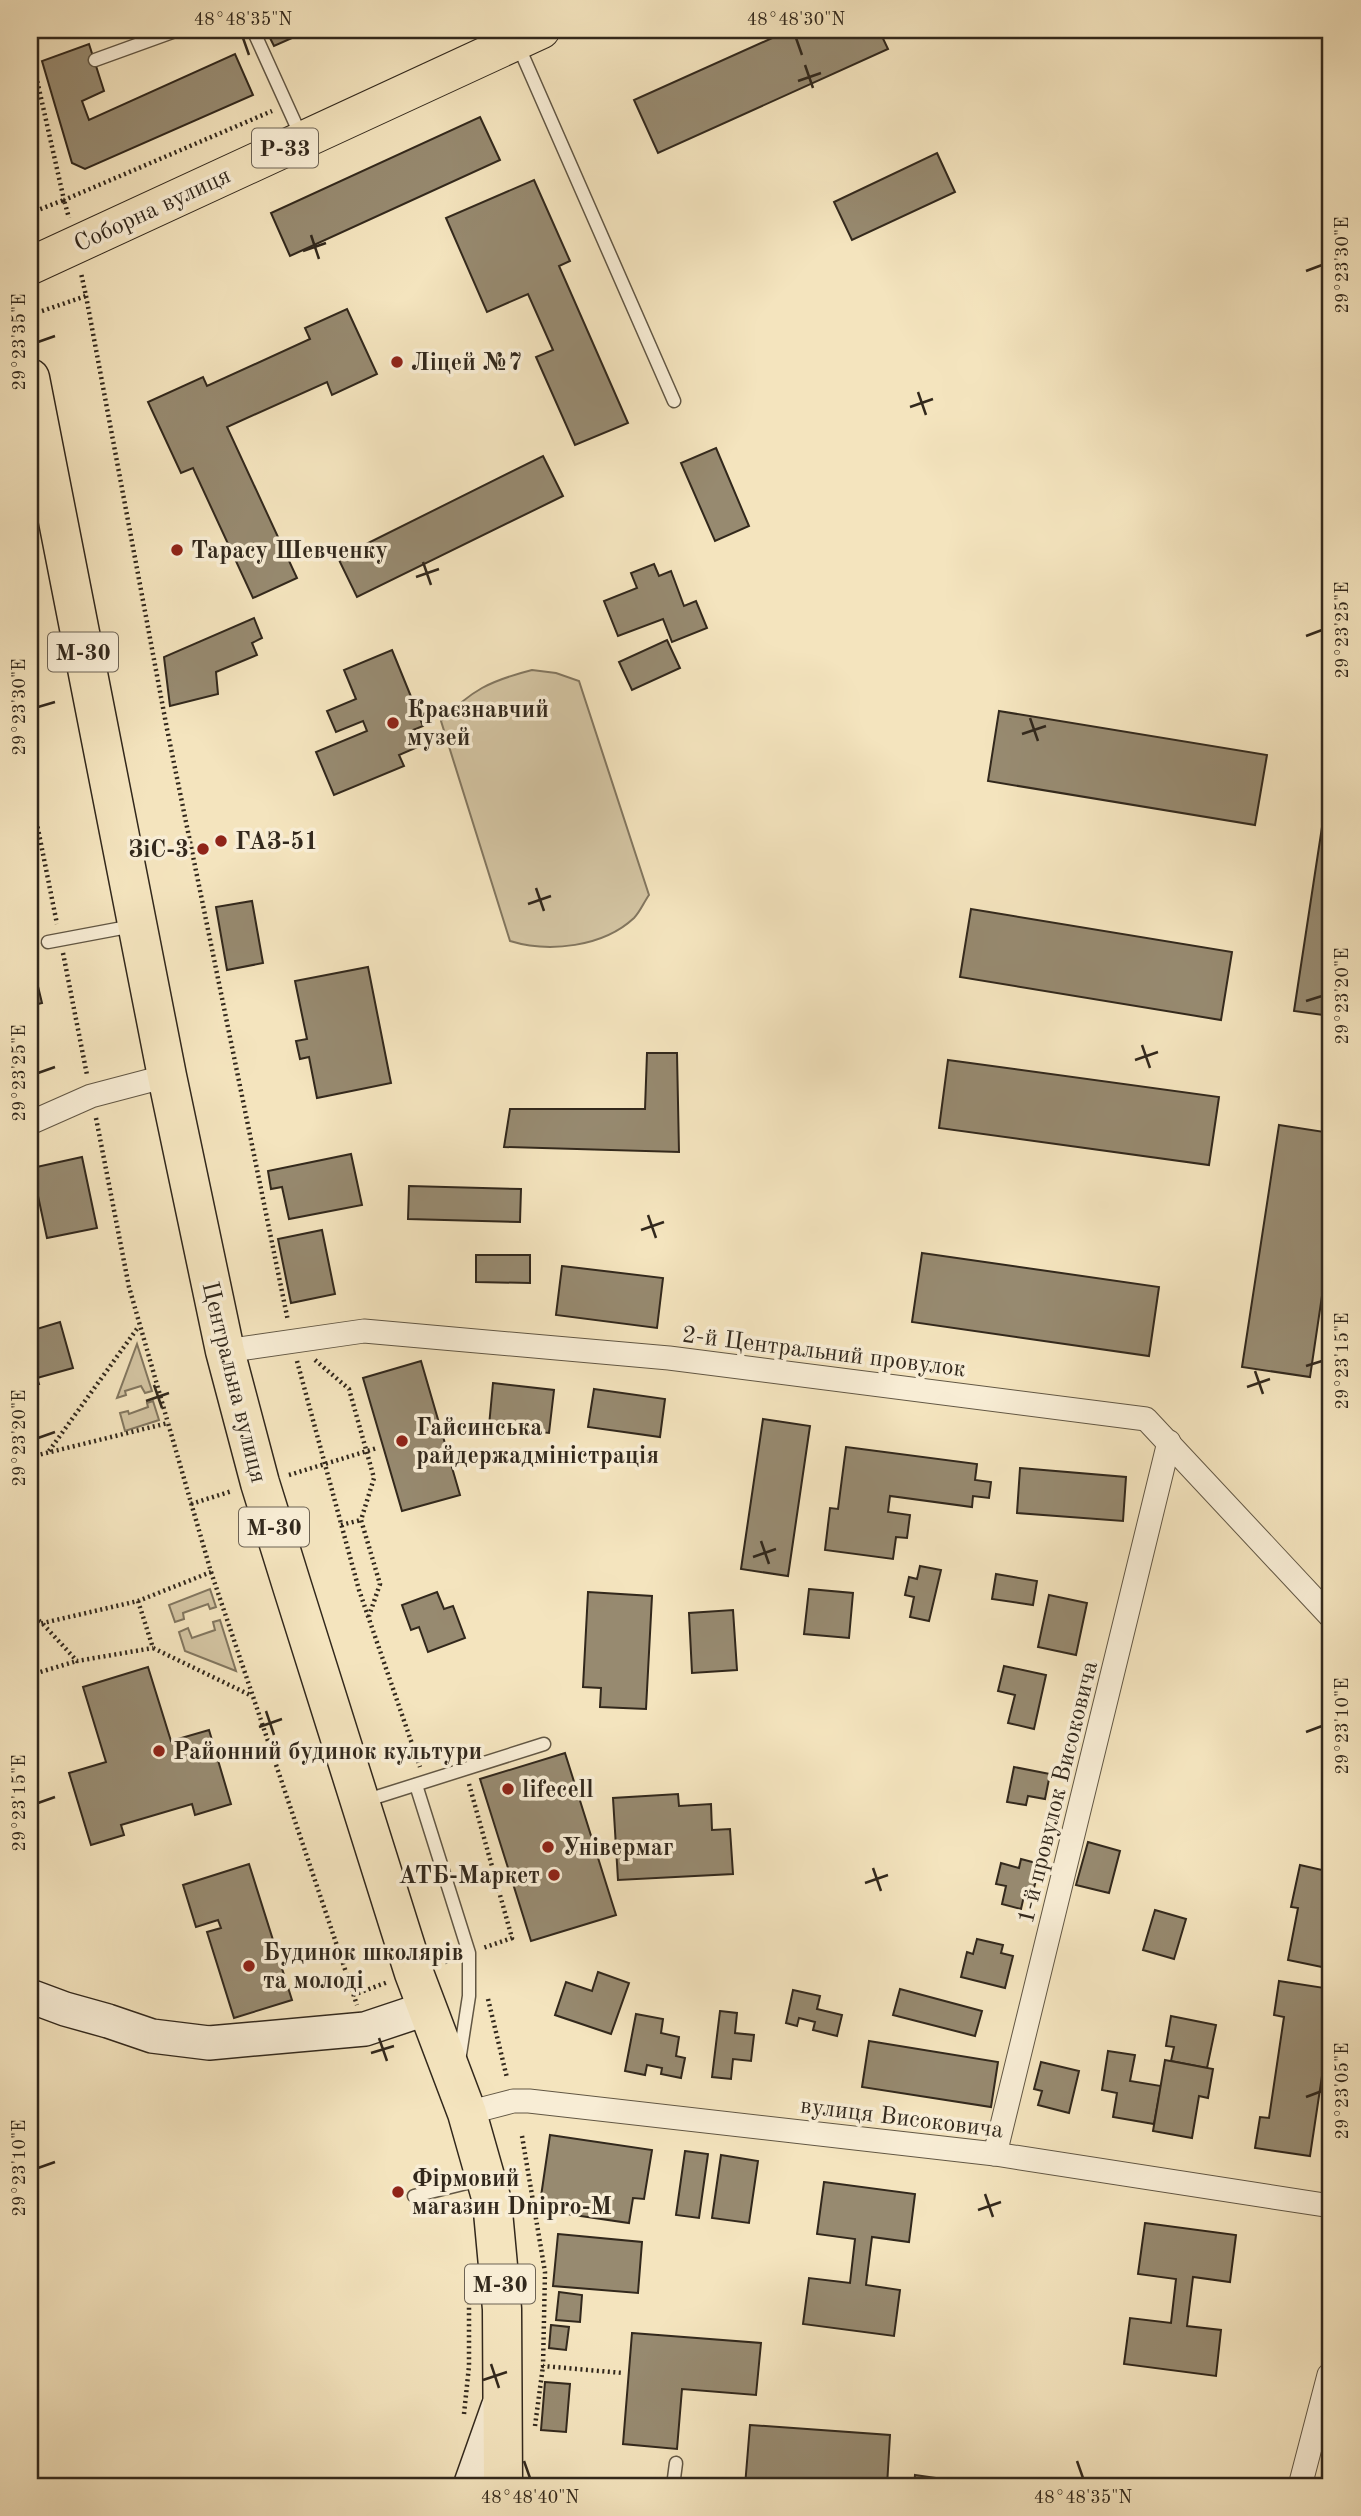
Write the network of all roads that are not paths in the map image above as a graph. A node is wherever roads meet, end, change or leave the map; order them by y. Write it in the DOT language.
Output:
graph roads {
  1 [pos="178,30"];
  2 [pos="253,30"];
  3 [pos="528,35"];
  4 [pos="94,60"];
  5 [pos="302,140"];
  6 [pos="30,266"];
  7 [pos="30,378"];
  8 [pos="674,401"];
  9 [pos="137,926"];
  10 [pos="48,942"];
  11 [pos="167,1076"];
  12 [pos="30,1123"];
  13 [pos="225,1351"];
  14 [pos="1169,1442"];
  15 [pos="1331,1618"];
  16 [pos="544,1744"];
  17 [pos="421,1783"];
  18 [pos="361,1802"];
  19 [pos="30,1996"];
  20 [pos="428,2008"];
  21 [pos="462,2097"];
  22 [pos="995,2154"];
  23 [pos="486,2178"];
  24 [pos="414,2196"];
  25 [pos="1331,2206"];
  26 [pos="1330,2373"];
  27 [pos="503,2392"];
  28 [pos="676,2463"];
  29 [pos="470,2486"];
  30 [pos="503,2486"];
  31 [pos="673,2486"];
  32 [pos="1300,2486"];
  1 -- 4 [label="lane"];
  2 -- 5 [label="lane"];
  3 -- 5 [label="main road, Соборна вулиця / Р-33"];
  3 -- 8 [label="lane"];
  5 -- 6 [label="main road, Соборна вулиця / Р-33"];
  7 -- 9 [label="highway, Центральна вулиця / М-30"];
  9 -- 10 [label="lane"];
  9 -- 11 [label="highway, Центральна вулиця / М-30"];
  11 -- 12 [label="street"];
  11 -- 13 [label="highway, Центральна вулиця / М-30"];
  13 -- 14 [label="street, 2-й Центральний провулок"];
  13 -- 18 [label="highway, Центральна вулиця / М-30"];
  14 -- 15 [label="street, 2-й Центральний провулок"];
  14 -- 22 [label="street, 1-й провулок Високовича"];
  16 -- 17 [label="lane"];
  17 -- 18 [label="lane"];
  17 -- 21 [label="lane"];
  18 -- 20 [label="highway, Центральна вулиця / М-30"];
  19 -- 20 [label="street"];
  20 -- 21 [label="highway, Центральна вулиця / М-30"];
  21 -- 22 [label="street, вулиця Високовича"];
  21 -- 23 [label="highway, Центральна вулиця / М-30"];
  22 -- 25 [label="street, вулиця Високовича"];
  23 -- 24 [label="lane"];
  23 -- 27 [label="highway, Центральна вулиця / М-30"];
  26 -- 32 [label="street"];
  27 -- 29 [label="street, Центральна вулиця"];
  27 -- 30 [label="highway, М-30"];
  28 -- 31 [label="lane"];
}
